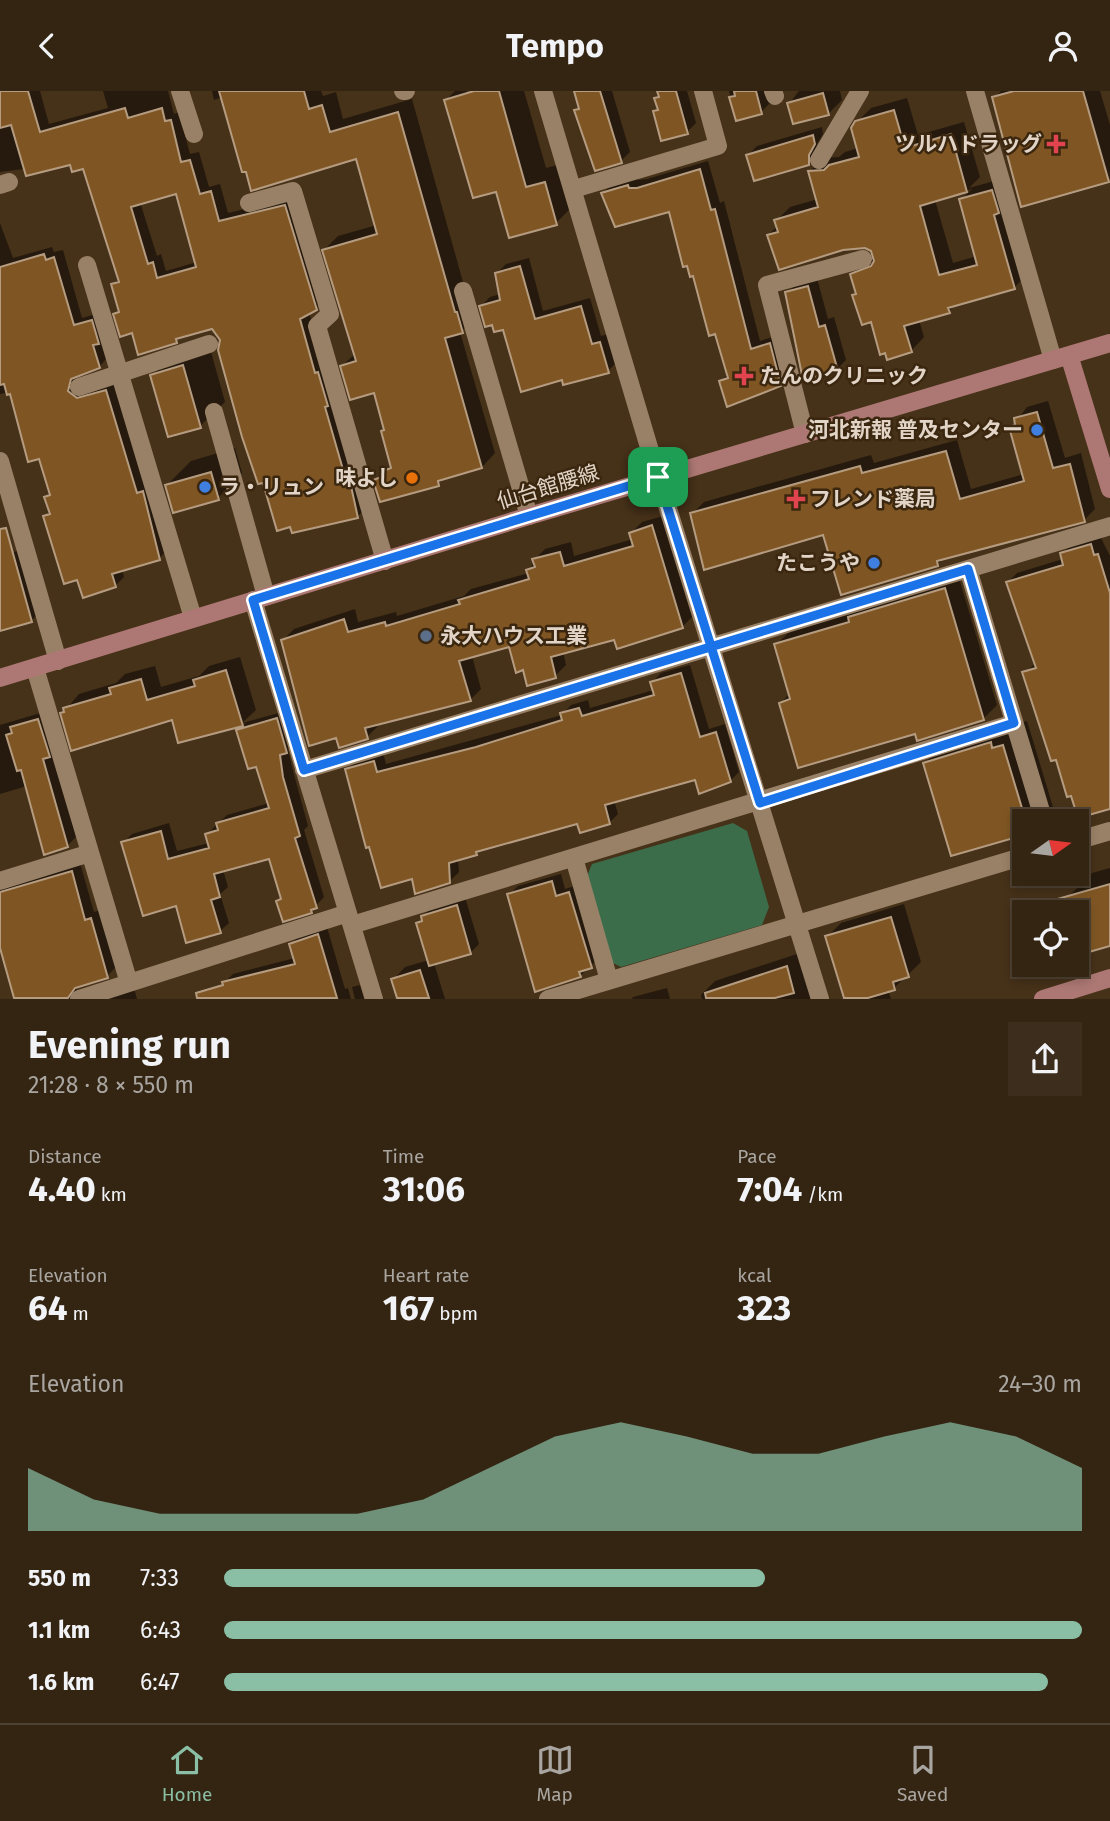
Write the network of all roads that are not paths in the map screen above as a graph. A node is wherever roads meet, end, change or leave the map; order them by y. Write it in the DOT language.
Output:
graph roads {
  1 [pos="180,91"];
  2 [pos="542,91"];
  3 [pos="703,91"];
  4 [pos="860,91"];
  5 [pos="975,91"];
  6 [pos="194,134"];
  7 [pos="819,160"];
  8 [pos="574,189"];
  9 [pos="249,203"];
  10 [pos="863,259"];
  11 [pos="87,265"];
  12 [pos="464,291"];
  13 [pos="1110,343"];
  14 [pos="209,344"];
  15 [pos="1061,358"];
  16 [pos="120,375"];
  17 [pos="79,387"];
  18 [pos="214,412"];
  19 [pos="805,434"];
  20 [pos="0,461"];
  21 [pos="658,477"];
  22 [pos="1110,489"];
  23 [pos="529,516"];
  24 [pos="1110,526"];
  25 [pos="384,561"];
  26 [pos="968,569"];
  27 [pos="260,598"];
  28 [pos="193,618"];
  29 [pos="712,647"];
  30 [pos="58,660"];
  31 [pos="35,668"];
  32 [pos="0,678"];
  33 [pos="1014,723"];
  34 [pos="304,770"];
  35 [pos="760,803"];
  36 [pos="1040,809"];
  37 [pos="1110,831"];
  38 [pos="1089,837"];
  39 [pos="90,853"];
  40 [pos="574,858"];
  41 [pos="1012,860"];
  42 [pos="0,881"];
  43 [pos="350,919"];
  44 [pos="797,924"];
  45 [pos="1110,978"];
  46 [pos="609,980"];
  47 [pos="129,983"];
  48 [pos="79,999"];
  49 [pos="374,999"];
  50 [pos="548,999"];
  51 [pos="820,999"];
  52 [pos="1043,999"];
  1 -- 6 [label="street"];
  2 -- 8 [label="street"];
  3 -- 8 [label="street"];
  4 -- 7 [label="street"];
  5 -- 15 [label="street"];
  8 -- 21 [label="street"];
  9 -- 25 [label="street"];
  10 -- 19 [label="street"];
  11 -- 16 [label="street"];
  12 -- 23 [label="street"];
  13 -- 15 [label="main road, 仙台館腰線"];
  14 -- 16 [label="street"];
  15 -- 19 [label="main road, 仙台館腰線"];
  15 -- 22 [label="main road"];
  16 -- 17 [label="street"];
  16 -- 28 [label="street"];
  18 -- 27 [label="street"];
  19 -- 21 [label="main road, 仙台館腰線"];
  20 -- 30 [label="street"];
  21 -- 23 [label="main road, 仙台館腰線"];
  21 -- 29 [label="street"];
  23 -- 25 [label="main road, 仙台館腰線"];
  24 -- 26 [label="street"];
  25 -- 27 [label="main road, 仙台館腰線"];
  26 -- 29 [label="street"];
  26 -- 33 [label="street"];
  27 -- 28 [label="main road, 仙台館腰線"];
  27 -- 34 [label="street"];
  28 -- 30 [label="main road, 仙台館腰線"];
  29 -- 34 [label="street"];
  29 -- 35 [label="street"];
  30 -- 31 [label="main road, 仙台館腰線"];
  31 -- 32 [label="main road, 仙台館腰線"];
  31 -- 39 [label="street"];
  33 -- 35 [label="street"];
  33 -- 36 [label="street"];
  34 -- 43 [label="street"];
  35 -- 40 [label="street"];
  35 -- 44 [label="street"];
  37 -- 38 [label="street"];
  39 -- 42 [label="street"];
  39 -- 47 [label="street"];
  40 -- 43 [label="street"];
  40 -- 46 [label="street"];
  41 -- 44 [label="street"];
  43 -- 47 [label="street"];
  43 -- 49 [label="street"];
  44 -- 46 [label="street"];
  44 -- 51 [label="street"];
  45 -- 52 [label="main road"];
  46 -- 50 [label="street"];
  47 -- 48 [label="street"];
}
